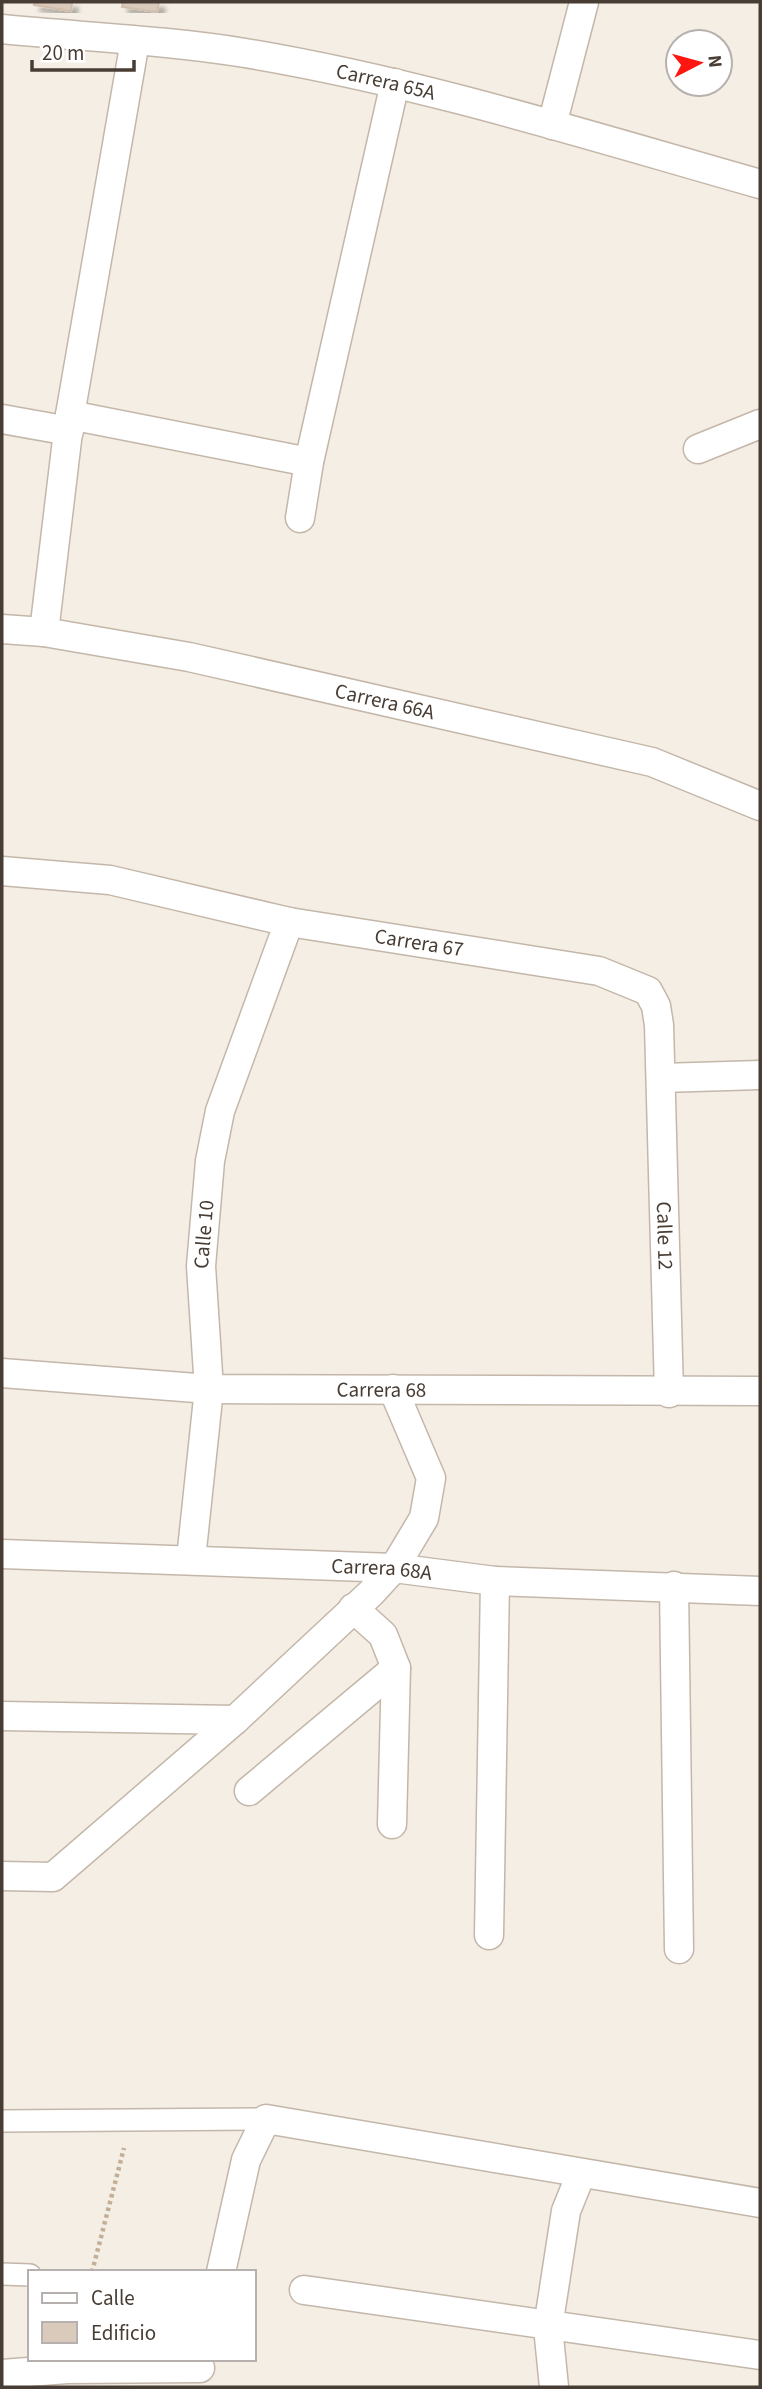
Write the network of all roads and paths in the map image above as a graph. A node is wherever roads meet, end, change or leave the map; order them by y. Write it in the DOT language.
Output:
graph roads {
  1 [pos="584,2"];
  2 [pos="2,29"];
  3 [pos="135,41"];
  4 [pos="395,83"];
  5 [pos="552,125"];
  6 [pos="760,184"];
  7 [pos="2,419"];
  8 [pos="69,423"];
  9 [pos="760,424"];
  10 [pos="698,449"];
  11 [pos="309,462"];
  12 [pos="300,518"];
  13 [pos="2,629"];
  14 [pos="44,632"];
  15 [pos="760,806"];
  16 [pos="2,871"];
  17 [pos="289,922"];
  18 [pos="760,1075"];
  19 [pos="661,1078"];
  20 [pos="2,1373"];
  21 [pos="209,1389"];
  22 [pos="393,1389"];
  23 [pos="760,1391"];
  24 [pos="669,1393"];
  25 [pos="2,1554"];
  26 [pos="191,1559"];
  27 [pos="394,1568"];
  28 [pos="495,1581"];
  29 [pos="674,1586"];
  30 [pos="760,1591"];
  31 [pos="354,1608"];
  32 [pos="396,1668"];
  33 [pos="2,1716"];
  34 [pos="235,1720"];
  35 [pos="249,1791"];
  36 [pos="392,1824"];
  37 [pos="2,1876"];
  38 [pos="488,1935"];
  39 [pos="679,1949"];
  40 [pos="266,2119"];
  41 [pos="132,2120"];
  42 [pos="2,2121"];
  43 [pos="581,2174"];
  44 [pos="760,2203"];
  45 [pos="93,2270"];
  46 [pos="221,2270"];
  47 [pos="2,2274"];
  48 [pos="28,2275"];
  49 [pos="304,2290"];
  50 [pos="548,2326"];
  51 [pos="760,2355"];
  52 [pos="199,2371"];
  53 [pos="2,2374"];
  54 [pos="554,2387"];
  1 -- 5 [label="street"];
  2 -- 3 [label="street, Carrera 65A"];
  3 -- 4 [label="street, Carrera 65A"];
  3 -- 8 [label="street"];
  4 -- 5 [label="street, Carrera 65A"];
  4 -- 11 [label="street"];
  5 -- 6 [label="street, Carrera 65A"];
  7 -- 8 [label="street"];
  8 -- 11 [label="street"];
  8 -- 14 [label="street"];
  9 -- 10 [label="street"];
  11 -- 12 [label="street"];
  13 -- 14 [label="street, Carrera 66A"];
  14 -- 15 [label="street, Carrera 66A"];
  16 -- 17 [label="street, Carrera 67"];
  17 -- 19 [label="street, Carrera 67"];
  17 -- 21 [label="street, Calle 10"];
  18 -- 19 [label="street"];
  19 -- 24 [label="street, Calle 12"];
  20 -- 21 [label="street, Carrera 68"];
  21 -- 22 [label="street, Carrera 68"];
  21 -- 26 [label="street, Calle 10"];
  22 -- 24 [label="street, Carrera 68"];
  22 -- 27 [label="street"];
  23 -- 24 [label="street, Carrera 68"];
  25 -- 26 [label="street, Carrera 68A"];
  26 -- 27 [label="street, Carrera 68A"];
  27 -- 28 [label="street, Carrera 68A"];
  27 -- 31 [label="street"];
  28 -- 29 [label="street, Carrera 68A"];
  28 -- 38 [label="street"];
  29 -- 30 [label="street, Carrera 68A"];
  29 -- 39 [label="street"];
  31 -- 32 [label="street"];
  31 -- 34 [label="street"];
  32 -- 35 [label="street"];
  32 -- 36 [label="street"];
  33 -- 34 [label="street"];
  34 -- 37 [label="street"];
  40 -- 41 [label="street"];
  40 -- 43 [label="street"];
  40 -- 46 [label="street"];
  41 -- 42 [label="street"];
  41 -- 45 [label="path"];
  43 -- 44 [label="street"];
  43 -- 50 [label="street"];
  47 -- 48 [label="street"];
  49 -- 50 [label="street"];
  50 -- 51 [label="street"];
  50 -- 54 [label="street"];
  52 -- 53 [label="street"];
}
